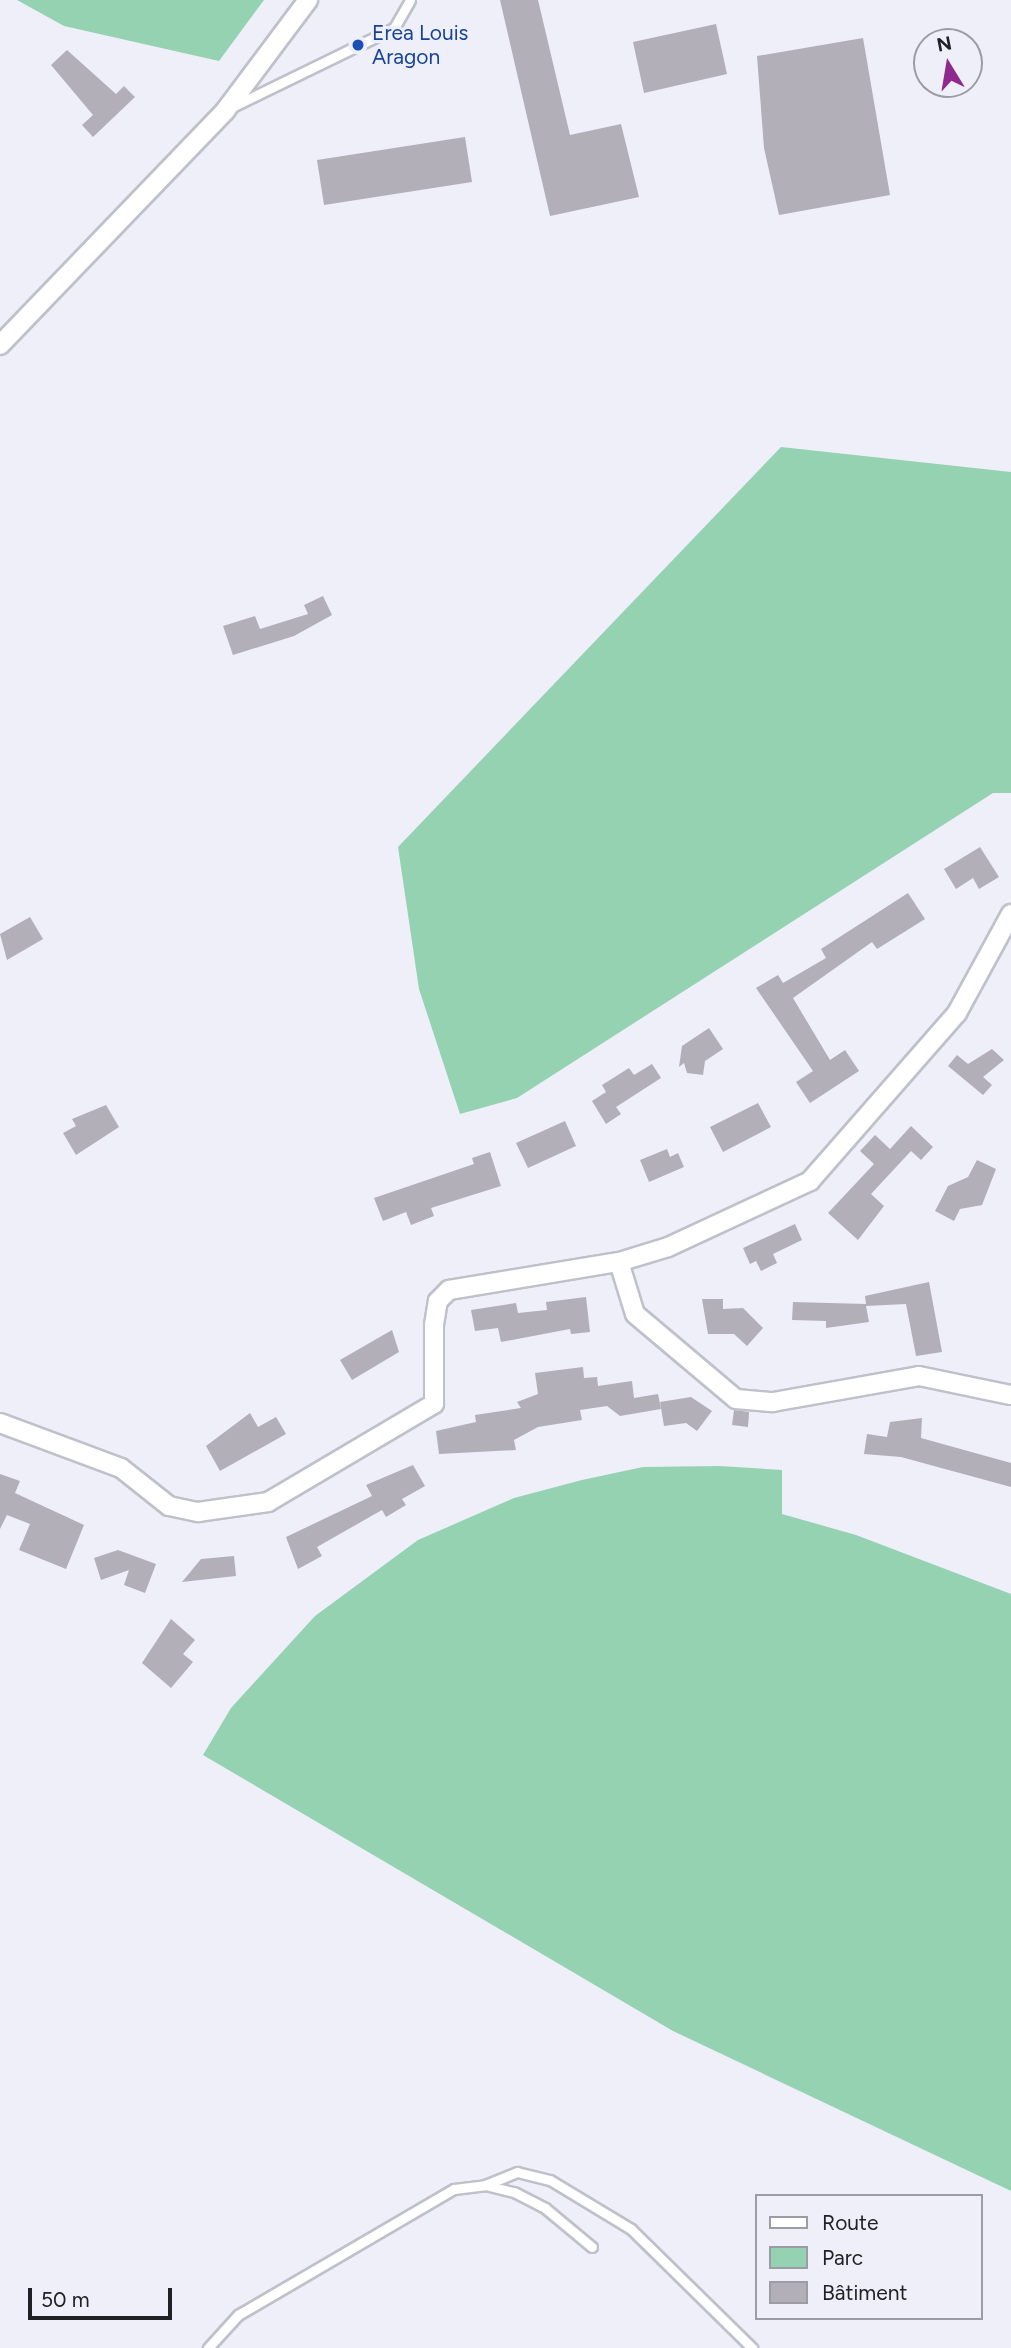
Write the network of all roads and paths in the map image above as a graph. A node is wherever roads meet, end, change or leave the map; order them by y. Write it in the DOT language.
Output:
graph roads {
  1 [pos="308,0"];
  2 [pos="410,0"];
  3 [pos="225,111"];
  4 [pos="0,345"];
  5 [pos="1011,914"];
  6 [pos="619,1262"];
  7 [pos="1011,1395"];
  8 [pos="0,1423"];
  9 [pos="485,2185"];
  10 [pos="592,2247"];
  11 [pos="208,2348"];
  12 [pos="752,2348"];
  1 -- 3 [label="street"];
  2 -- 3 [label="lane"];
  3 -- 4 [label="street"];
  5 -- 6 [label="street"];
  6 -- 7 [label="street"];
  6 -- 8 [label="street"];
  9 -- 10 [label="lane"];
  9 -- 11 [label="lane"];
  9 -- 12 [label="lane"];
}
